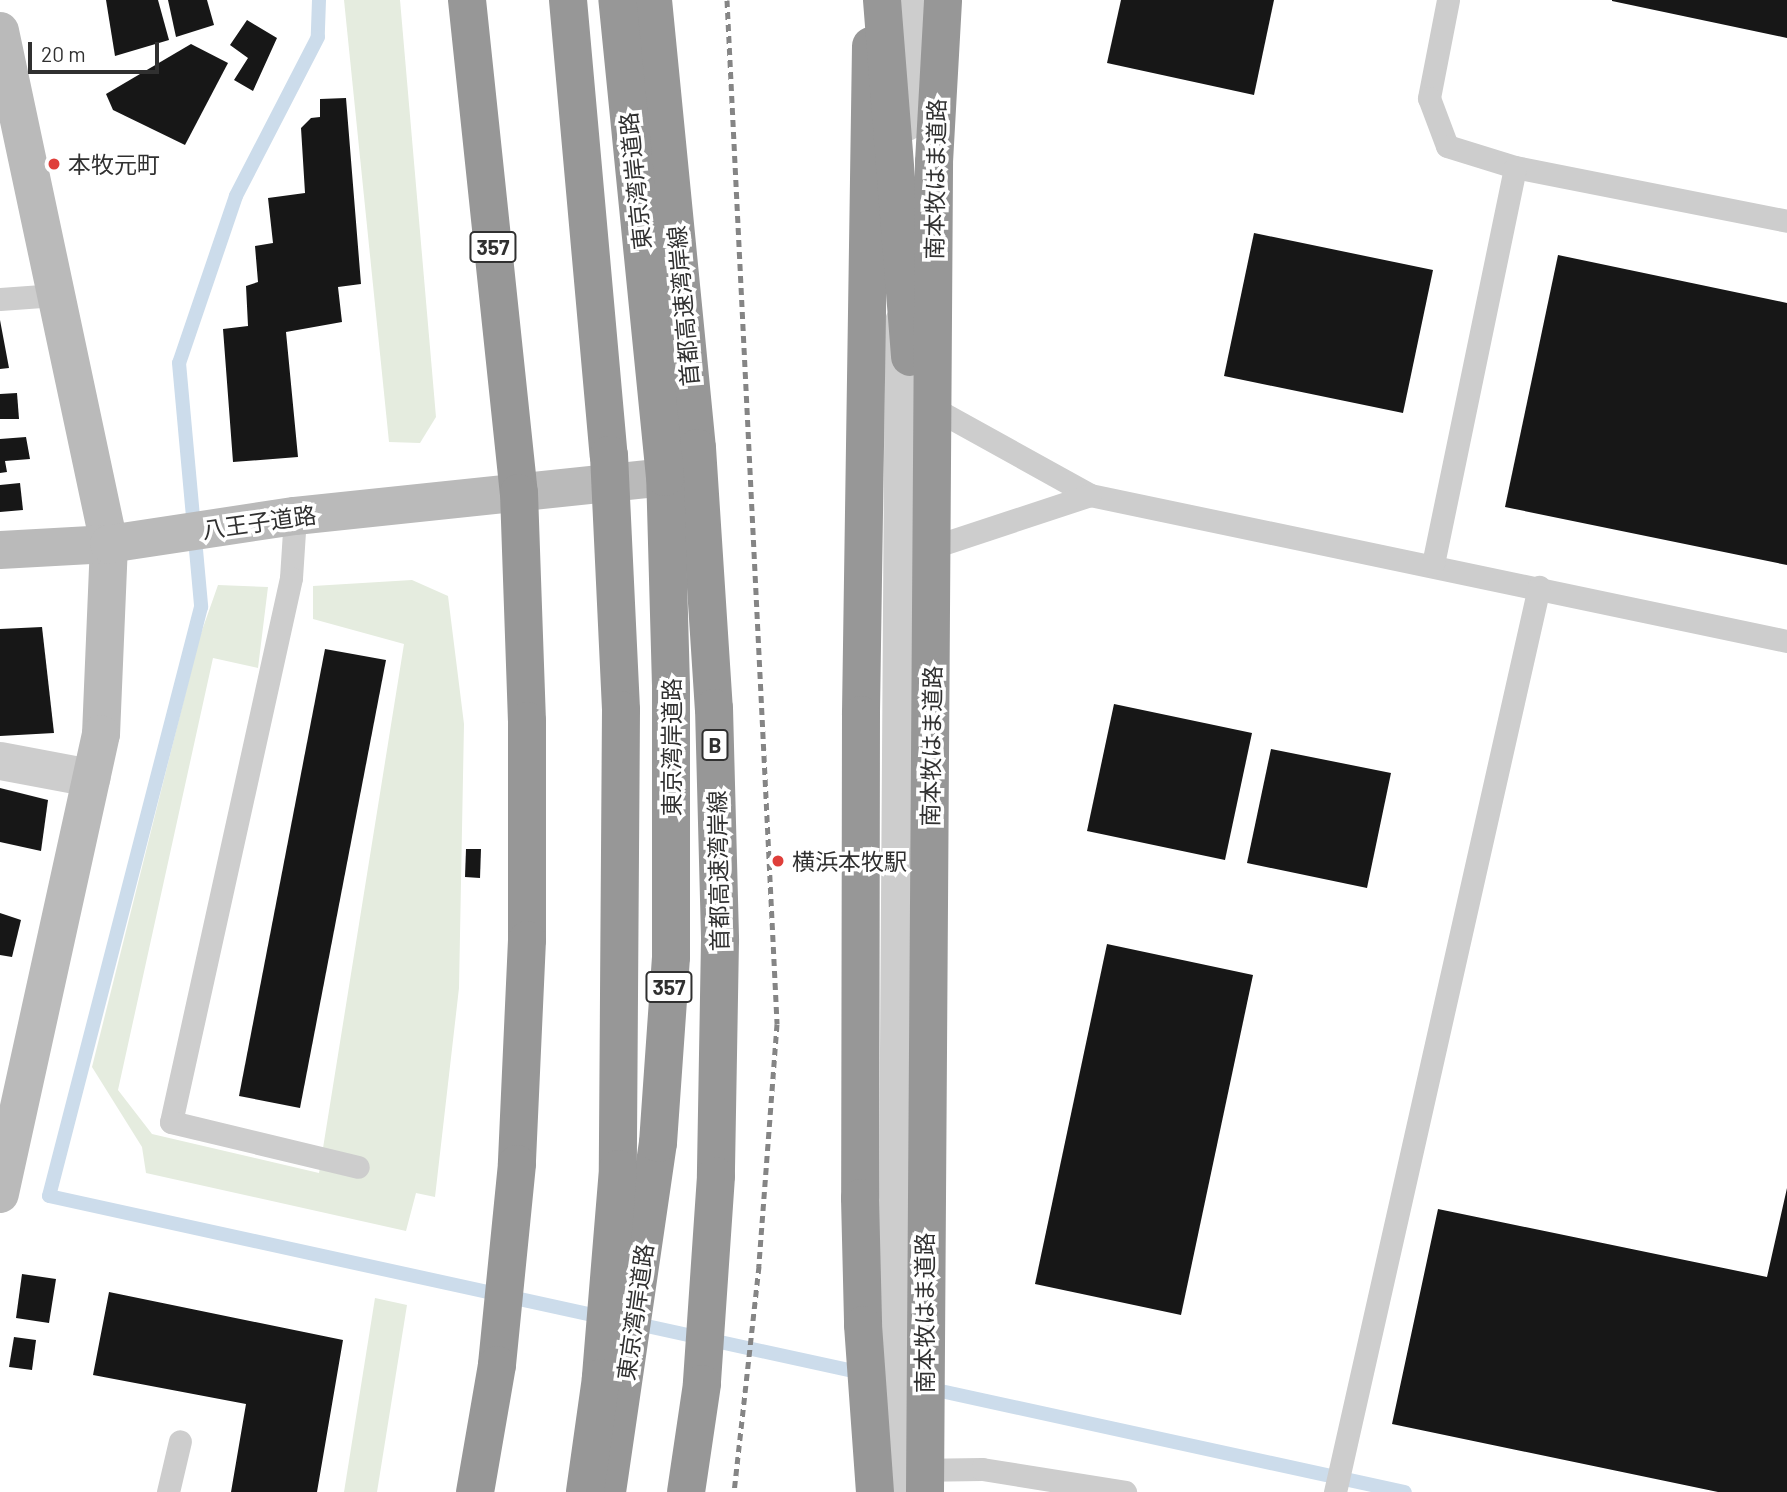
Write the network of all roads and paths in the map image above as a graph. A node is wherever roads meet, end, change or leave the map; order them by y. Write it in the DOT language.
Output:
graph roads {
  1 [pos="467,0"];
  2 [pos="568,0"];
  3 [pos="617,0"];
  4 [pos="653,0"];
  5 [pos="870,0"];
  6 [pos="882,0"];
  7 [pos="908,0"];
  8 [pos="919,0"];
  9 [pos="943,0"];
  10 [pos="1448,0"];
  11 [pos="0,31"];
  12 [pos="6,84"];
  13 [pos="1515,167"];
  14 [pos="1787,221"];
  15 [pos="56,295"];
  16 [pos="0,299"];
  17 [pos="906,394"];
  18 [pos="665,477"];
  19 [pos="519,493"];
  20 [pos="1090,495"];
  21 [pos="295,516"];
  22 [pos="109,544"];
  23 [pos="0,550"];
  24 [pos="905,557"];
  25 [pos="1433,564"];
  26 [pos="1539,587"];
  27 [pos="1787,641"];
  28 [pos="932,656"];
  29 [pos="0,761"];
  30 [pos="91,778"];
  31 [pos="358,1167"];
  32 [pos="0,1194"];
  33 [pos="180,1441"];
  34 [pos="900,1488"];
  35 [pos="168,1492"];
  36 [pos="475,1492"];
  37 [pos="585,1492"];
  38 [pos="607,1492"];
  39 [pos="686,1492"];
  40 [pos="1125,1492"];
  41 [pos="1335,1492"];
  1 -- 19 [label="highway, 357"];
  2 -- 37 [label="highway, bridge"];
  3 -- 18 [label="highway, 東京湾岸道路 / 357"];
  4 -- 39 [label="highway, 首都高速湾岸線 / B"];
  5 -- 34 [label="highway"];
  6 -- 28 [label="highway, bridge"];
  7 -- 17 [label="street"];
  8 -- 34 [label="highway, 南本牧はま道路"];
  9 -- 28 [label="highway, 南本牧はま道路, bridge"];
  10 -- 13 [label="lane"];
  11 -- 12 [label="street"];
  12 -- 15 [label="street"];
  13 -- 14 [label="lane"];
  13 -- 25 [label="lane"];
  15 -- 16 [label="lane"];
  15 -- 22 [label="street"];
  17 -- 20 [label="lane"];
  17 -- 24 [label="street"];
  18 -- 19 [label="street, 八王子道路"];
  18 -- 38 [label="highway, 東京湾岸道路 / 357"];
  19 -- 21 [label="street, 八王子道路"];
  19 -- 36 [label="highway, 357"];
  20 -- 24 [label="lane"];
  20 -- 25 [label="lane"];
  21 -- 22 [label="street, 八王子道路"];
  21 -- 31 [label="lane"];
  22 -- 23 [label="street, 八王子道路"];
  22 -- 30 [label="street"];
  24 -- 34 [label="street"];
  25 -- 26 [label="lane"];
  26 -- 27 [label="lane"];
  26 -- 41 [label="lane"];
  28 -- 34 [label="highway, 南本牧はま道路, bridge"];
  29 -- 30 [label="street"];
  30 -- 32 [label="street"];
  33 -- 35 [label="lane"];
  34 -- 40 [label="lane"];
}
